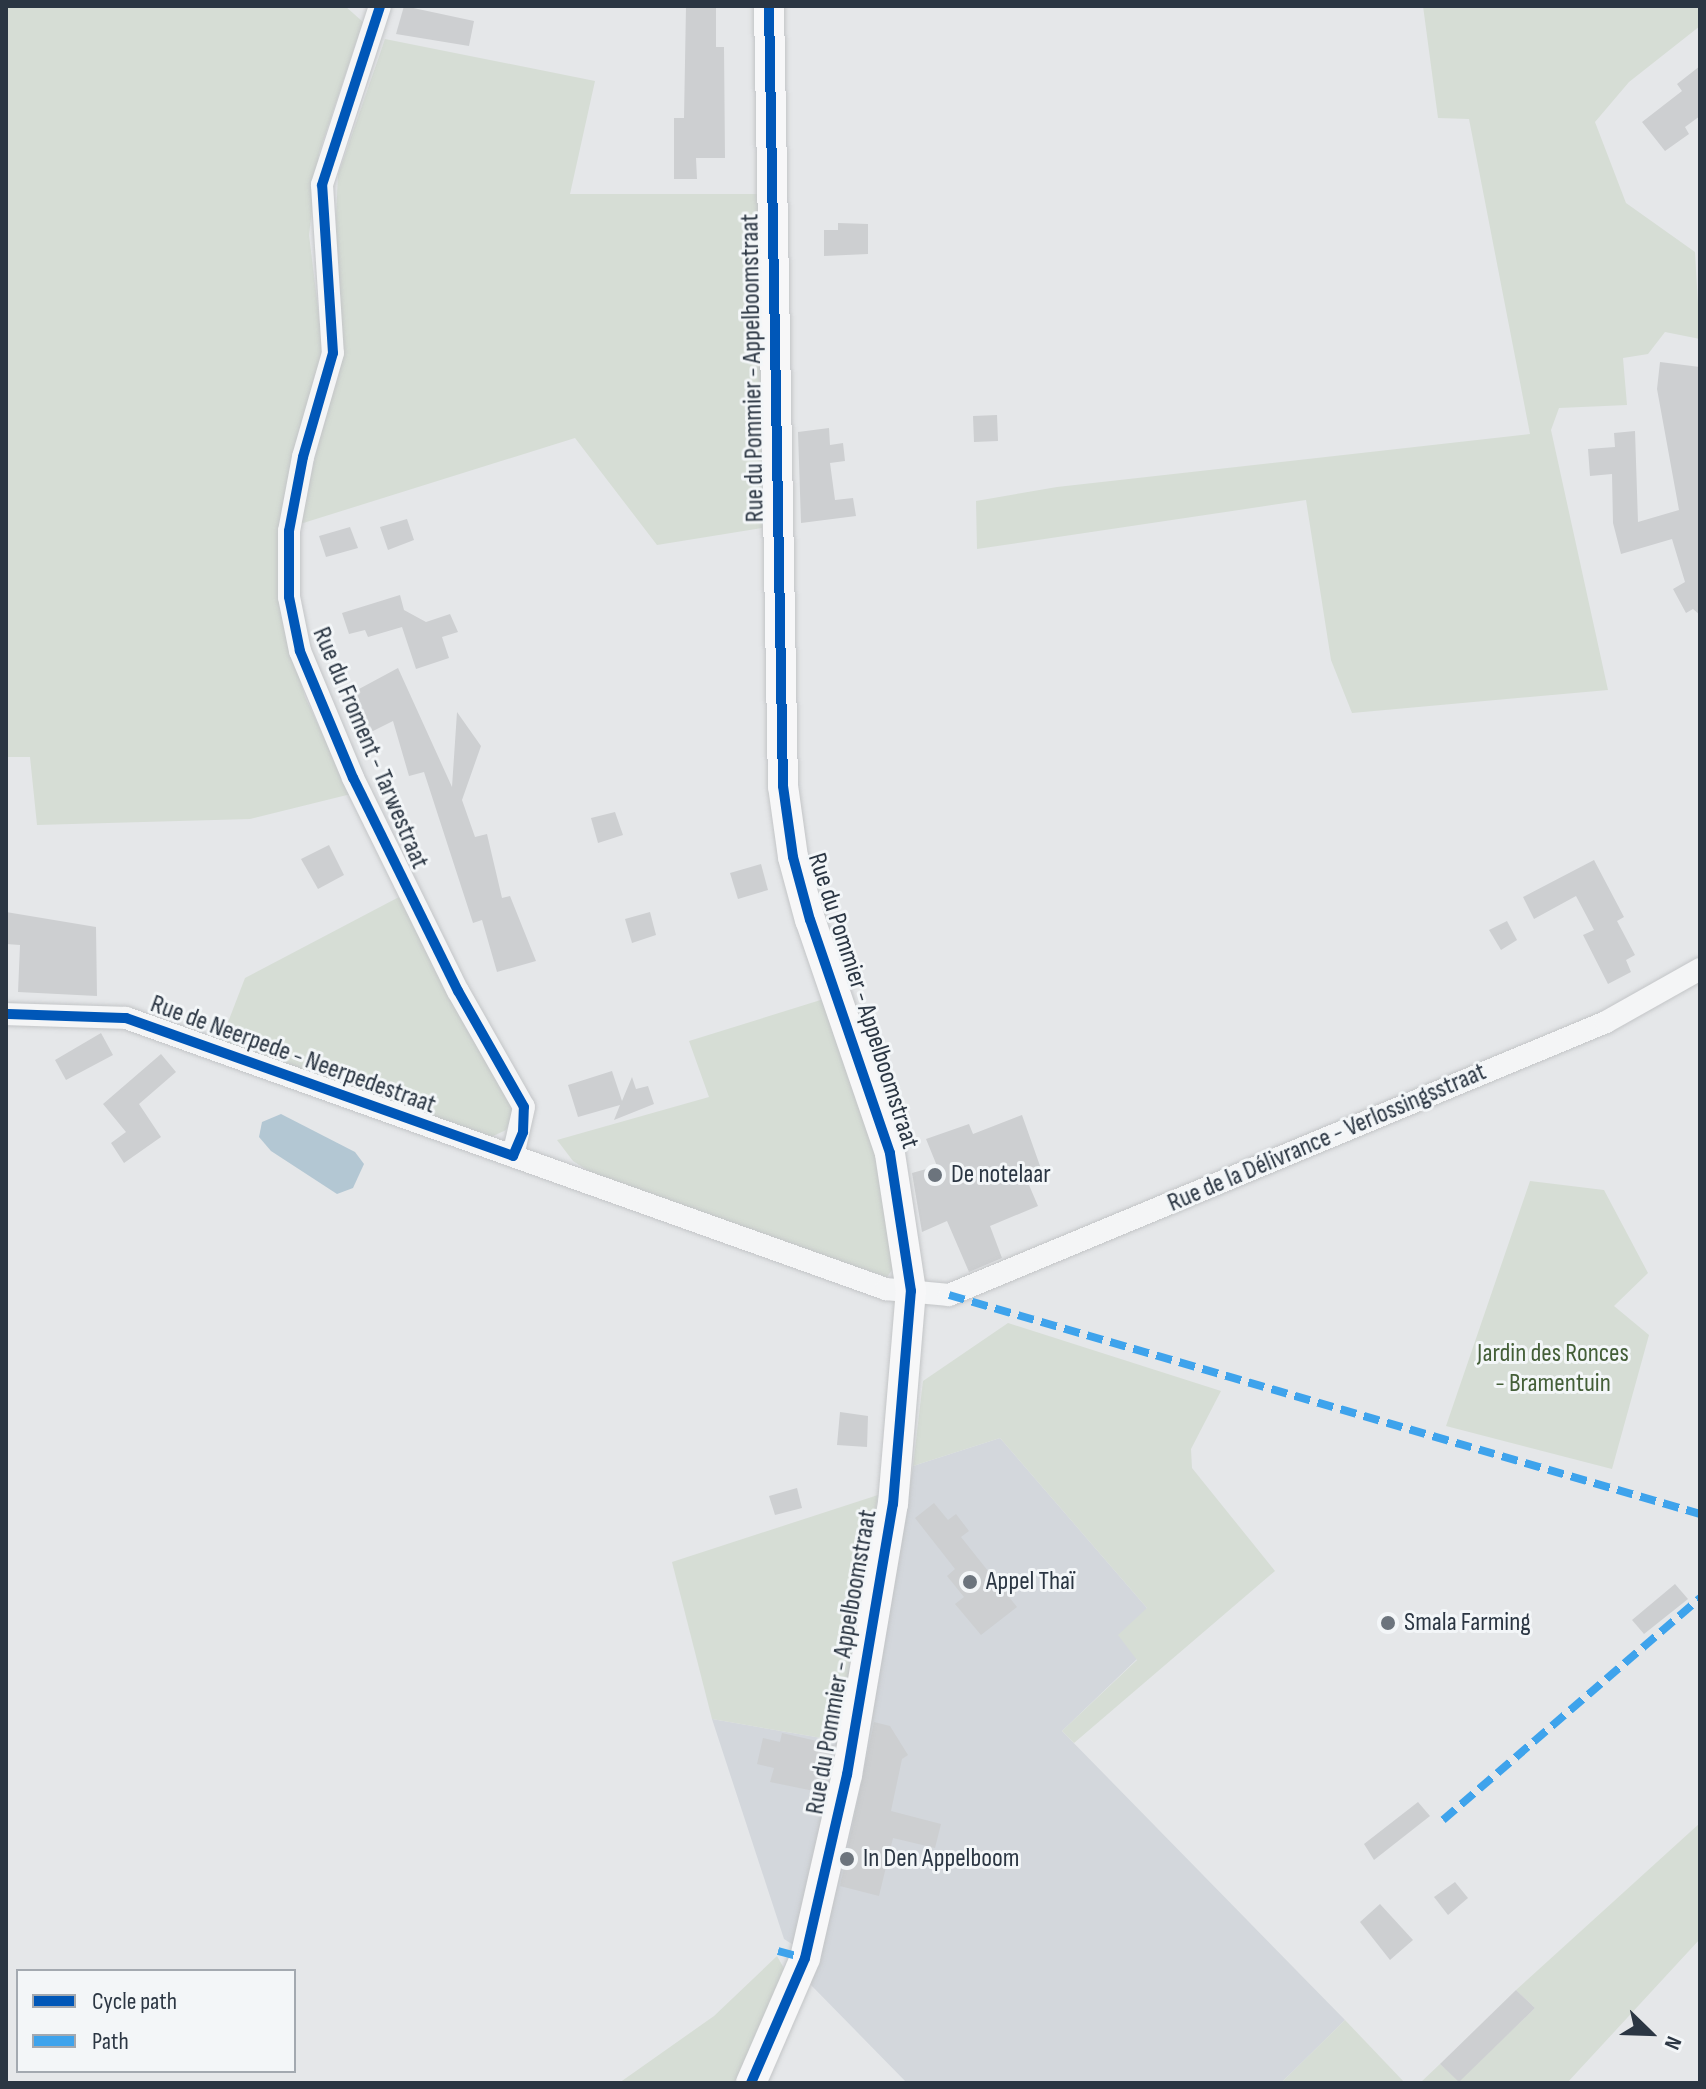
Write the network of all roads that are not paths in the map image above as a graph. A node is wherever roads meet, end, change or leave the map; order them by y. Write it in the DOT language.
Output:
graph roads {
  1 [pos="380,6"];
  2 [pos="769,6"];
  3 [pos="1700,969"];
  4 [pos="6,1014"];
  5 [pos="513,1156"];
  6 [pos="911,1291"];
  7 [pos="949,1295"];
  8 [pos="751,2083"];
  1 -- 5 [label="street, Rue du Froment - Tarwestraat"];
  2 -- 6 [label="street, Rue du Pommier - Appelboomstraat"];
  3 -- 7 [label="street, Rue de la Délivrance - Verlossingsstraat"];
  4 -- 5 [label="street, Rue de Neerpede - Neerpedestraat"];
  5 -- 6 [label="street, Rue de Neerpede - Neerpedestraat"];
  6 -- 7 [label="street, Rue de Neerpede - Neerpedestraat"];
  6 -- 8 [label="street, Rue du Pommier - Appelboomstraat"];
}
